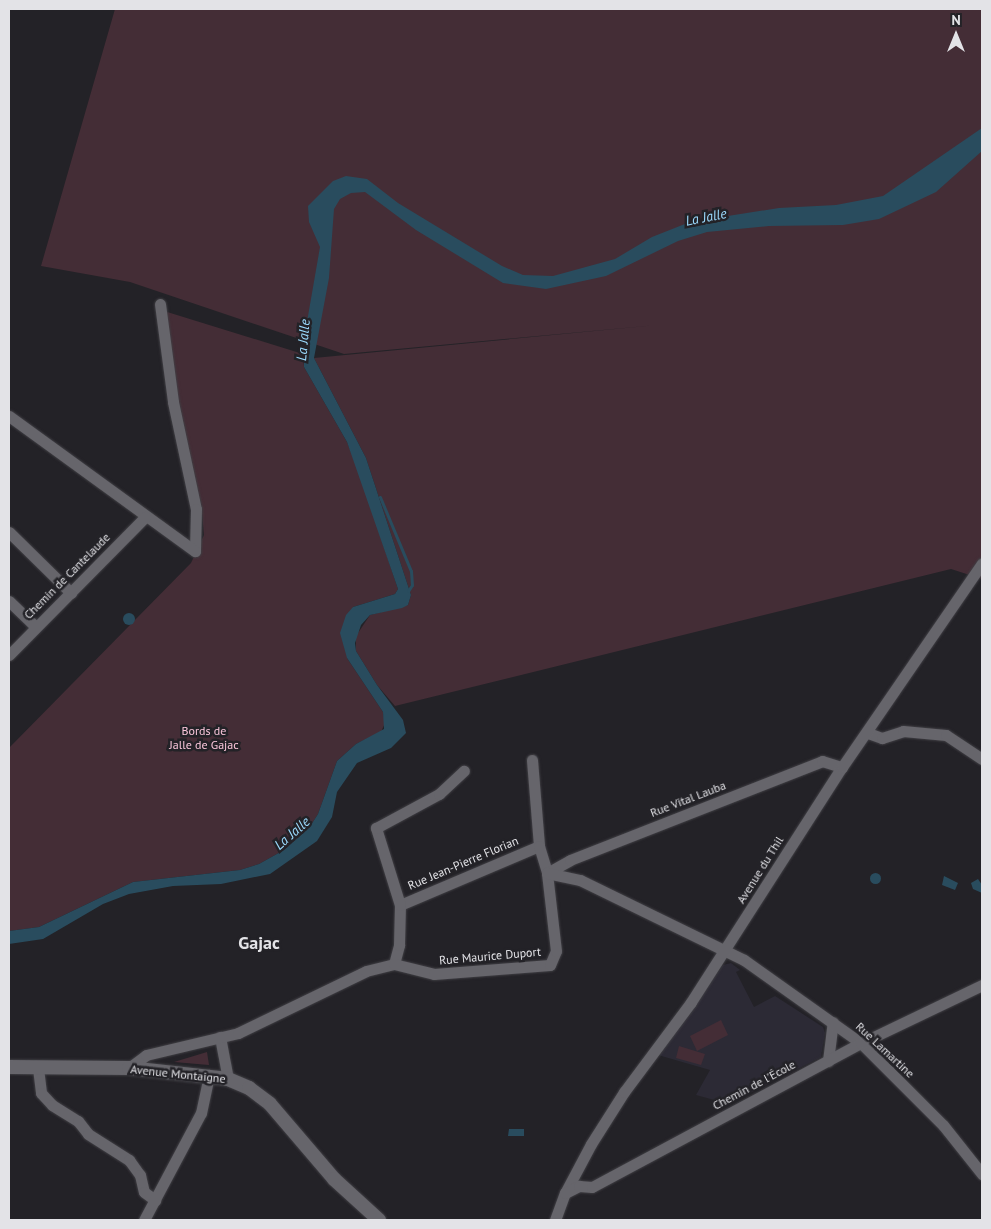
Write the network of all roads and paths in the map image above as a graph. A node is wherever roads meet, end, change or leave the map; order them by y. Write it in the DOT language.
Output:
graph roads {
  1 [pos="160,304"];
  2 [pos="9,416"];
  3 [pos="145,517"];
  4 [pos="9,532"];
  5 [pos="982,563"];
  6 [pos="71,594"];
  7 [pos="9,601"];
  8 [pos="36,627"];
  9 [pos="9,654"];
  10 [pos="868,733"];
  11 [pos="982,759"];
  12 [pos="532,760"];
  13 [pos="842,767"];
  14 [pos="464,771"];
  15 [pos="539,846"];
  16 [pos="547,873"];
  17 [pos="400,905"];
  18 [pos="727,948"];
  19 [pos="394,964"];
  20 [pos="982,985"];
  21 [pos="833,1022"];
  22 [pos="220,1037"];
  23 [pos="861,1043"];
  24 [pos="828,1061"];
  25 [pos="9,1067"];
  26 [pos="38,1068"];
  27 [pos="129,1068"];
  28 [pos="209,1075"];
  29 [pos="228,1079"];
  30 [pos="982,1174"];
  31 [pos="565,1193"];
  32 [pos="155,1200"];
  33 [pos="144,1220"];
  34 [pos="379,1220"];
  35 [pos="555,1220"];
  1 -- 3 [label="street"];
  2 -- 3 [label="street"];
  3 -- 6 [label="street, Chemin de Cantelaude"];
  4 -- 6 [label="street"];
  5 -- 10 [label="street, Avenue du Thil"];
  6 -- 8 [label="street, Chemin de Cantelaude"];
  7 -- 8 [label="street"];
  8 -- 9 [label="street, Chemin de Cantelaude"];
  10 -- 11 [label="street"];
  10 -- 13 [label="street, Avenue du Thil"];
  12 -- 15 [label="street"];
  13 -- 16 [label="street, Rue Vital Lauba"];
  13 -- 18 [label="street, Avenue du Thil"];
  14 -- 17 [label="street"];
  15 -- 16 [label="street, Rue Jean-Pierre Florian"];
  15 -- 17 [label="street, Rue Jean-Pierre Florian"];
  16 -- 18 [label="street"];
  16 -- 19 [label="street, Rue Maurice Duport"];
  17 -- 19 [label="street"];
  18 -- 21 [label="street, Rue Lamartine"];
  18 -- 31 [label="street, Avenue du Thil"];
  19 -- 22 [label="street, Rue Maurice Duport"];
  20 -- 23 [label="street, Chemin de l'École"];
  21 -- 23 [label="street, Rue Lamartine"];
  21 -- 24 [label="street"];
  22 -- 27 [label="street, Rue Maurice Duport"];
  22 -- 29 [label="street"];
  23 -- 24 [label="street, Chemin de l'École"];
  23 -- 30 [label="street, Rue Lamartine"];
  24 -- 31 [label="street, Chemin de l'École"];
  25 -- 26 [label="main road, Avenue Montaigne"];
  26 -- 27 [label="main road, Avenue Montaigne"];
  26 -- 32 [label="street"];
  27 -- 28 [label="main road, Avenue Montaigne"];
  28 -- 29 [label="main road, Avenue Montaigne"];
  28 -- 32 [label="street"];
  29 -- 34 [label="main road, Avenue Montaigne"];
  31 -- 35 [label="street"];
  32 -- 33 [label="street"];
}
